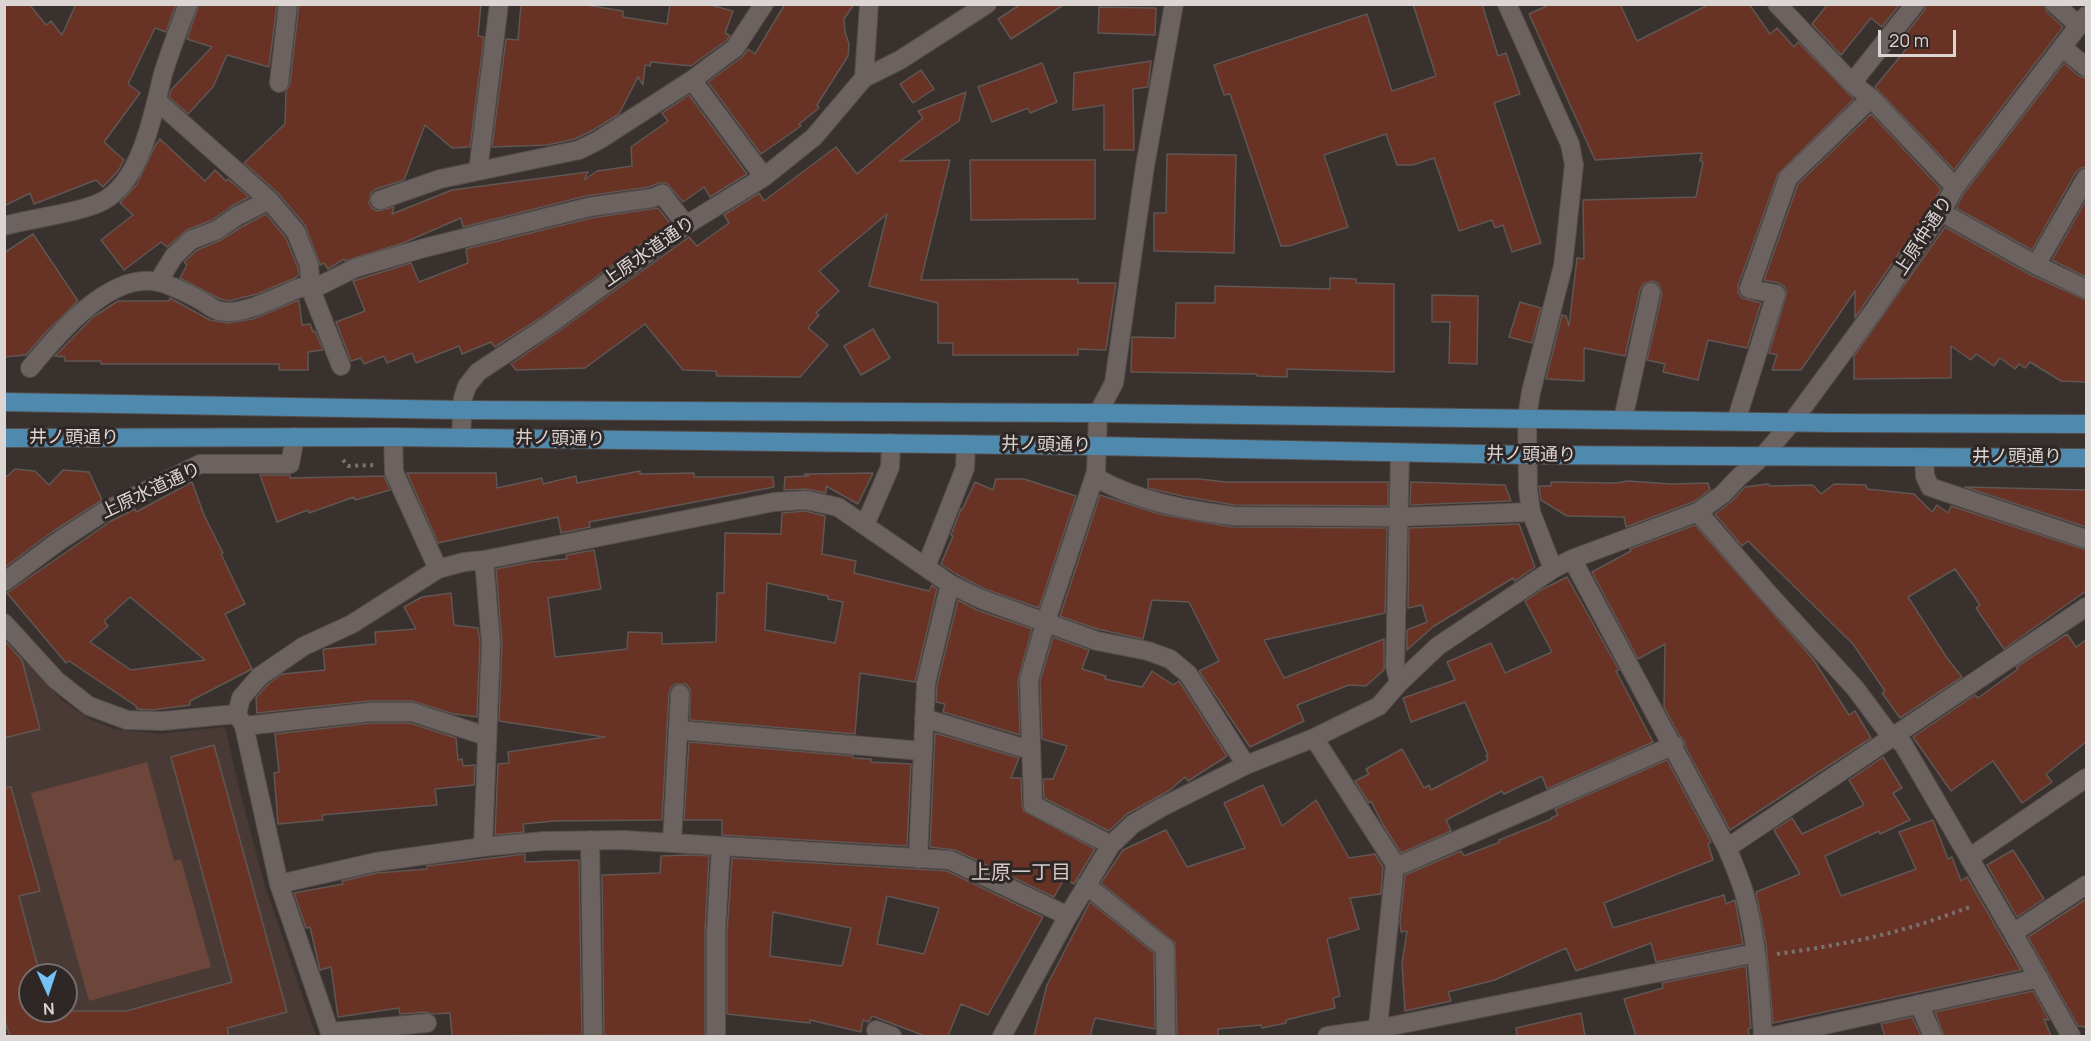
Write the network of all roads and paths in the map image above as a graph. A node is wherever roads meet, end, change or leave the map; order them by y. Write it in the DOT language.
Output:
graph roads {
  1 [pos="188,4"];
  2 [pos="288,4"];
  3 [pos="499,4"];
  4 [pos="764,4"];
  5 [pos="869,4"];
  6 [pos="1174,4"];
  7 [pos="1506,4"];
  8 [pos="1777,4"];
  9 [pos="1915,4"];
  10 [pos="2055,4"];
  11 [pos="983,6"];
  12 [pos="2083,21"];
  13 [pos="2062,47"];
  14 [pos="2086,67"];
  15 [pos="864,78"];
  16 [pos="692,80"];
  17 [pos="1852,82"];
  18 [pos="279,83"];
  19 [pos="1871,98"];
  20 [pos="157,100"];
  21 [pos="478,171"];
  22 [pos="764,177"];
  23 [pos="2086,178"];
  24 [pos="1955,187"];
  25 [pos="269,200"];
  26 [pos="380,200"];
  27 [pos="1941,212"];
  28 [pos="686,225"];
  29 [pos="4,226"];
  30 [pos="2036,266"];
  31 [pos="158,282"];
  32 [pos="2086,289"];
  33 [pos="311,290"];
  34 [pos="1651,292"];
  35 [pos="341,366"];
  36 [pos="30,368"];
  37 [pos="4,402"];
  38 [pos="462,410"];
  39 [pos="1098,413"];
  40 [pos="1527,417"];
  41 [pos="1623,419"];
  42 [pos="1736,421"];
  43 [pos="1792,422"];
  44 [pos="2086,424"];
  45 [pos="295,437"];
  46 [pos="393,437"];
  47 [pos="461,437"];
  48 [pos="4,438"];
  49 [pos="891,443"];
  50 [pos="966,444"];
  51 [pos="1097,446"];
  52 [pos="1400,453"];
  53 [pos="1528,455"];
  54 [pos="1763,456"];
  55 [pos="1924,457"];
  56 [pos="2086,458"];
  57 [pos="1095,477"];
  58 [pos="1531,512"];
  59 [pos="1698,512"];
  60 [pos="1398,517"];
  61 [pos="865,525"];
  62 [pos="2085,538"];
  63 [pos="1572,559"];
  64 [pos="484,560"];
  65 [pos="926,567"];
  66 [pos="438,569"];
  67 [pos="1553,569"];
  68 [pos="4,582"];
  69 [pos="950,584"];
  70 [pos="2086,607"];
  71 [pos="4,623"];
  72 [pos="1045,624"];
  73 [pos="1399,683"];
  74 [pos="680,694"];
  75 [pos="924,717"];
  76 [pos="241,720"];
  77 [pos="678,730"];
  78 [pos="486,736"];
  79 [pos="1895,737"];
  80 [pos="1314,738"];
  81 [pos="1674,745"];
  82 [pos="1030,750"];
  83 [pos="922,751"];
  84 [pos="1246,765"];
  85 [pos="2086,778"];
  86 [pos="590,840"];
  87 [pos="672,842"];
  88 [pos="1111,845"];
  89 [pos="722,846"];
  90 [pos="483,847"];
  91 [pos="1728,848"];
  92 [pos="1969,858"];
  93 [pos="918,859"];
  94 [pos="1395,864"];
  95 [pos="279,884"];
  96 [pos="1086,885"];
  97 [pos="2086,885"];
  98 [pos="1994,899"];
  99 [pos="1068,916"];
  100 [pos="2013,933"];
  101 [pos="1756,953"];
  102 [pos="2039,978"];
  103 [pos="1919,1004"];
  104 [pos="427,1023"];
  105 [pos="1377,1033"];
  106 [pos="331,1034"];
  107 [pos="593,1036"];
  108 [pos="716,1036"];
  109 [pos="1002,1036"];
  110 [pos="1166,1036"];
  111 [pos="1327,1036"];
  112 [pos="1763,1036"];
  113 [pos="1774,1036"];
  114 [pos="1933,1036"];
  115 [pos="2071,1036"];
  1 -- 20 [label="street"];
  2 -- 18 [label="street"];
  3 -- 21 [label="street"];
  4 -- 16 [label="street"];
  5 -- 15 [label="street"];
  6 -- 39 [label="street"];
  7 -- 40 [label="street"];
  8 -- 17 [label="street"];
  9 -- 17 [label="street"];
  10 -- 12 [label="street"];
  11 -- 15 [label="street"];
  12 -- 13 [label="street, 上原仲通り"];
  13 -- 14 [label="street"];
  13 -- 24 [label="street, 上原仲通り"];
  15 -- 22 [label="street, 上原水道通り"];
  16 -- 21 [label="street"];
  16 -- 22 [label="street"];
  17 -- 19 [label="street"];
  19 -- 24 [label="street"];
  19 -- 42 [label="street"];
  20 -- 25 [label="street"];
  20 -- 29 [label="street"];
  21 -- 26 [label="street"];
  22 -- 28 [label="street, 上原水道通り"];
  23 -- 30 [label="street"];
  24 -- 27 [label="street, 上原仲通り"];
  25 -- 31 [label="street"];
  25 -- 33 [label="street"];
  27 -- 30 [label="street"];
  27 -- 43 [label="street, 上原仲通り"];
  28 -- 33 [label="street"];
  28 -- 38 [label="street, 上原水道通り"];
  30 -- 32 [label="street"];
  31 -- 33 [label="street"];
  31 -- 36 [label="street"];
  33 -- 35 [label="street"];
  34 -- 41 [label="street"];
  37 -- 38 [label="main road, 井ノ頭通り"];
  38 -- 39 [label="main road, 井ノ頭通り"];
  38 -- 47 [label="street, 上原水道通り"];
  39 -- 40 [label="main road, 井ノ頭通り"];
  39 -- 51 [label="street"];
  40 -- 41 [label="main road, 井ノ頭通り"];
  40 -- 53 [label="street"];
  41 -- 42 [label="main road, 井ノ頭通り"];
  42 -- 43 [label="main road, 井ノ頭通り"];
  43 -- 44 [label="main road, 井ノ頭通り"];
  43 -- 54 [label="street, 上原仲通り"];
  45 -- 46 [label="main road, 井ノ頭通り"];
  45 -- 48 [label="main road, 井ノ頭通り"];
  45 -- 68 [label="street, 上原水道通り"];
  46 -- 47 [label="main road, 井ノ頭通り"];
  46 -- 66 [label="street"];
  47 -- 49 [label="main road, 井ノ頭通り"];
  49 -- 50 [label="main road, 井ノ頭通り"];
  49 -- 61 [label="street"];
  50 -- 51 [label="main road, 井ノ頭通り"];
  50 -- 65 [label="street"];
  51 -- 52 [label="main road, 井ノ頭通り"];
  51 -- 57 [label="street"];
  52 -- 53 [label="main road, 井ノ頭通り"];
  52 -- 60 [label="street"];
  53 -- 54 [label="main road, 井ノ頭通り"];
  53 -- 58 [label="street"];
  54 -- 55 [label="main road, 井ノ頭通り"];
  54 -- 59 [label="street, 上原仲通り"];
  55 -- 56 [label="main road, 井ノ頭通り"];
  55 -- 62 [label="street"];
  57 -- 60 [label="street"];
  57 -- 72 [label="street"];
  58 -- 60 [label="street"];
  58 -- 67 [label="street"];
  59 -- 63 [label="street, 上原仲通り"];
  59 -- 79 [label="street"];
  60 -- 73 [label="street"];
  61 -- 64 [label="street"];
  61 -- 65 [label="street"];
  63 -- 67 [label="street, 上原仲通り"];
  63 -- 81 [label="street"];
  64 -- 66 [label="street"];
  64 -- 78 [label="street"];
  65 -- 69 [label="street"];
  66 -- 76 [label="street"];
  67 -- 73 [label="street, 上原仲通り"];
  69 -- 72 [label="street"];
  69 -- 75 [label="street"];
  70 -- 79 [label="street"];
  71 -- 76 [label="street"];
  72 -- 82 [label="street"];
  72 -- 84 [label="street"];
  73 -- 80 [label="street, 上原仲通り"];
  74 -- 77 [label="street"];
  75 -- 82 [label="street"];
  75 -- 83 [label="street"];
  76 -- 78 [label="street"];
  76 -- 95 [label="street"];
  77 -- 83 [label="street"];
  77 -- 87 [label="street"];
  78 -- 90 [label="street"];
  79 -- 91 [label="street"];
  79 -- 92 [label="street"];
  80 -- 84 [label="street, 上原仲通り"];
  80 -- 94 [label="street"];
  81 -- 91 [label="street"];
  81 -- 94 [label="street"];
  82 -- 88 [label="street"];
  83 -- 93 [label="street"];
  84 -- 88 [label="street, 上原仲通り"];
  85 -- 92 [label="street"];
  86 -- 87 [label="street"];
  86 -- 90 [label="street"];
  86 -- 107 [label="street"];
  87 -- 89 [label="street"];
  88 -- 96 [label="street, 上原仲通り"];
  89 -- 93 [label="street"];
  89 -- 108 [label="street"];
  90 -- 95 [label="street"];
  91 -- 101 [label="street"];
  92 -- 98 [label="street"];
  93 -- 99 [label="street"];
  94 -- 105 [label="street"];
  95 -- 106 [label="street"];
  96 -- 99 [label="street, 上原仲通り"];
  96 -- 110 [label="street"];
  97 -- 100 [label="street"];
  98 -- 100 [label="street"];
  98 -- 101 [label="path"];
  99 -- 109 [label="street, 上原仲通り"];
  100 -- 102 [label="street"];
  101 -- 105 [label="street"];
  101 -- 112 [label="street"];
  102 -- 103 [label="street"];
  102 -- 115 [label="street"];
  103 -- 113 [label="street"];
  103 -- 114 [label="street"];
  104 -- 106 [label="street"];
  105 -- 111 [label="street"];
}
